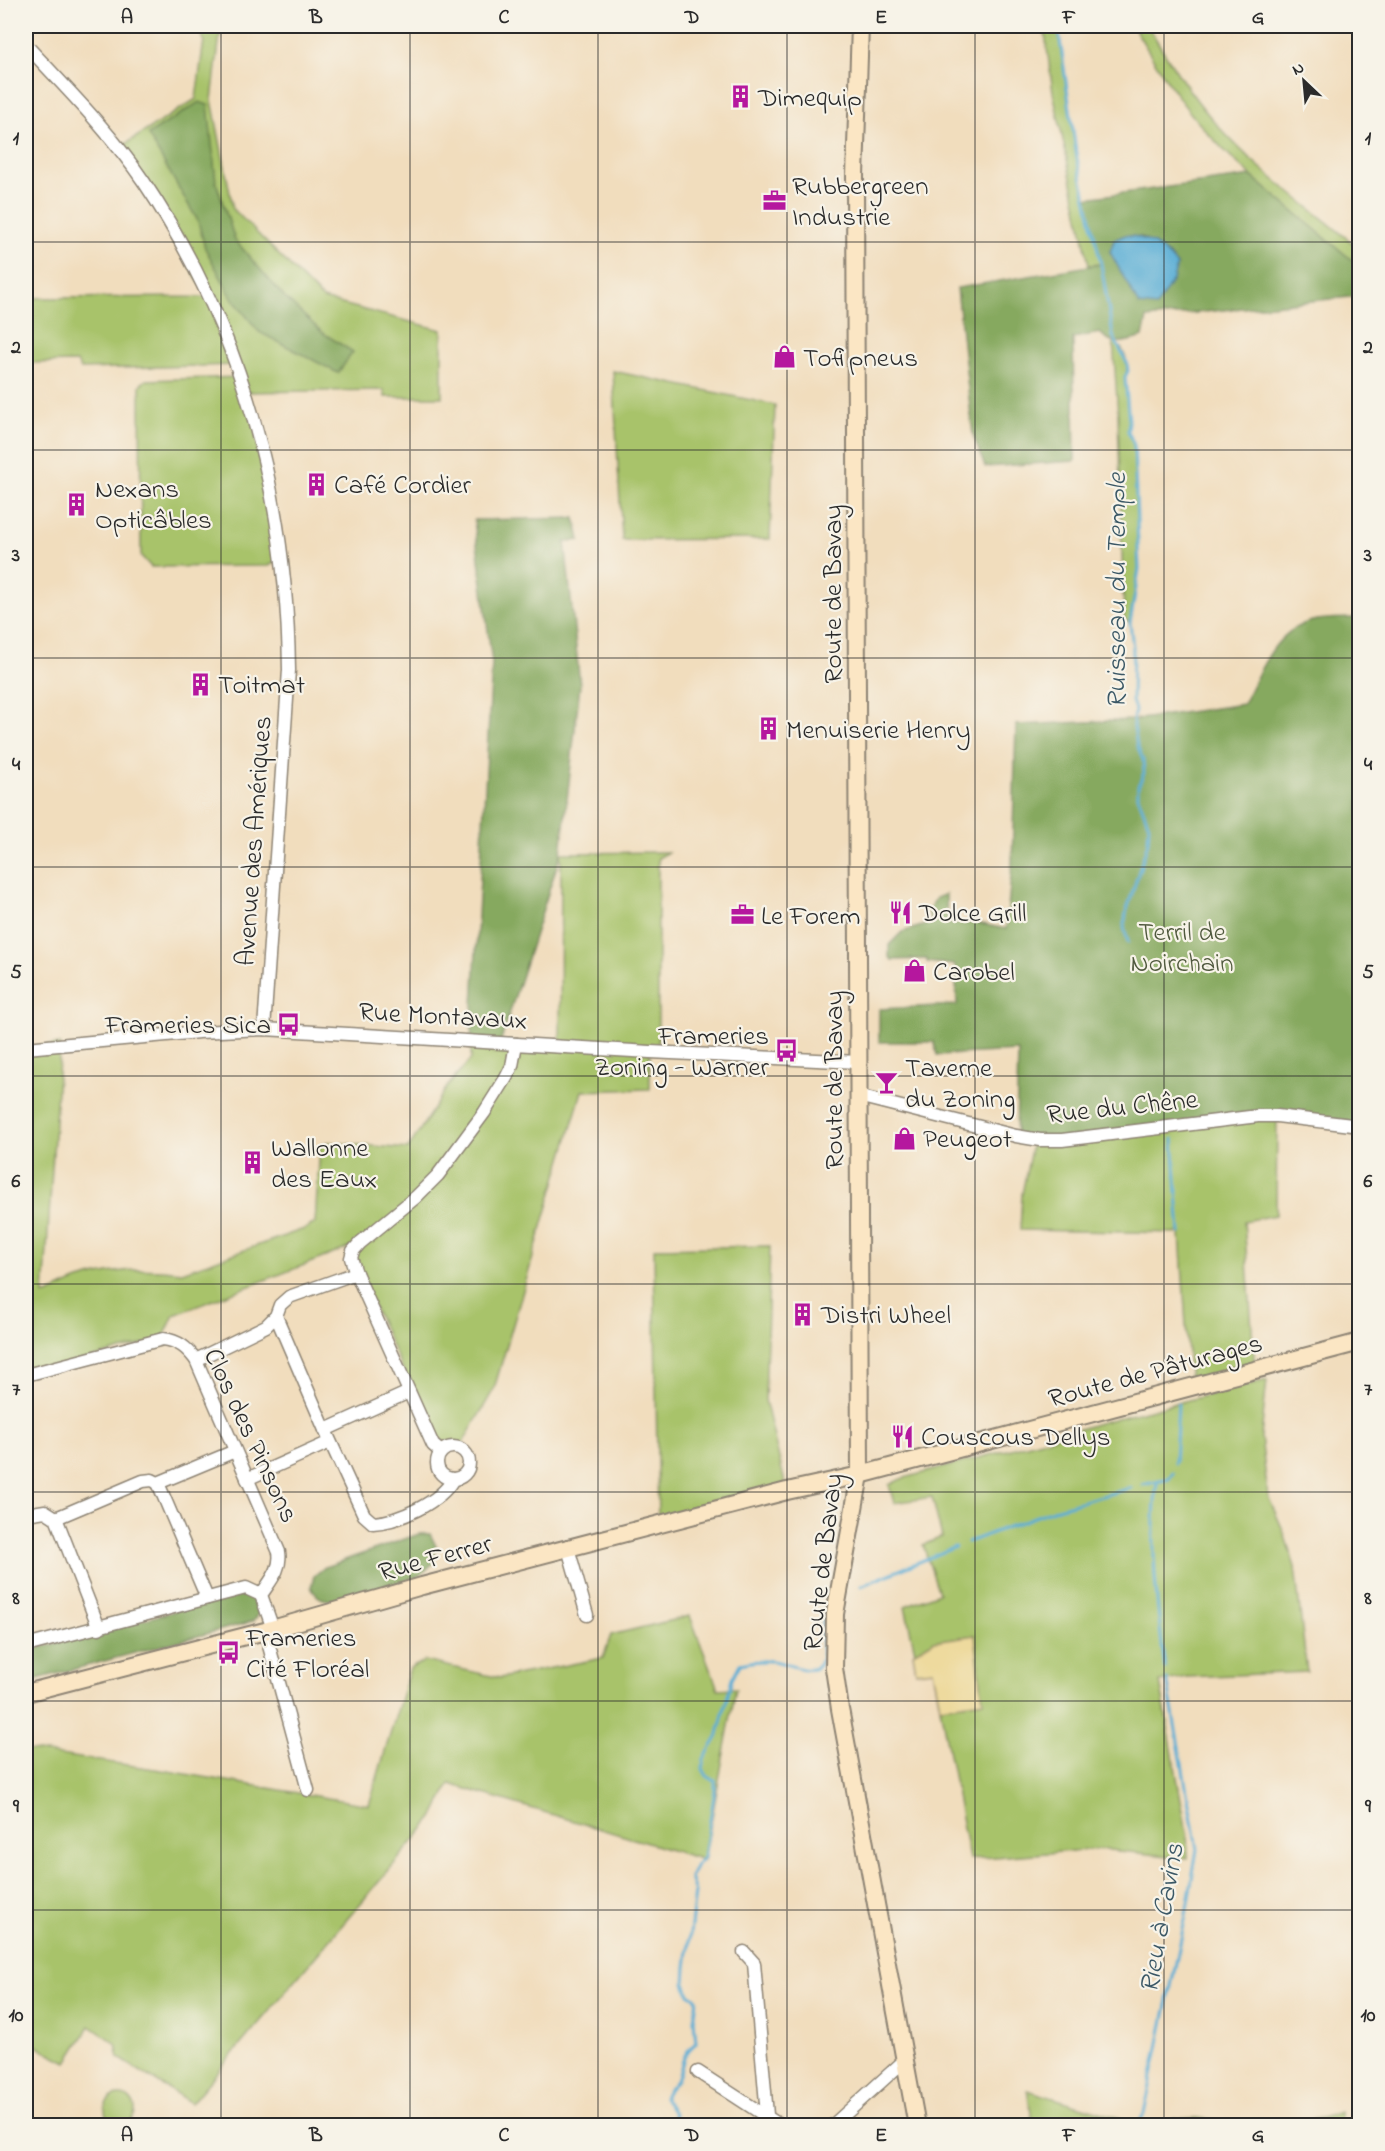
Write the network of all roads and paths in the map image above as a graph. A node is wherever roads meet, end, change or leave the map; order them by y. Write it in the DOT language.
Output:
graph roads {
  1 [pos="860,26"];
  2 [pos="26,45"];
  3 [pos="264,1029"];
  4 [pos="516,1044"];
  5 [pos="26,1048"];
  6 [pos="858,1062"];
  7 [pos="858,1096"];
  8 [pos="1359,1126"];
  9 [pos="356,1273"];
  10 [pos="276,1316"];
  11 [pos="1359,1342"];
  12 [pos="195,1360"];
  13 [pos="26,1375"];
  14 [pos="409,1392"];
  15 [pos="328,1436"];
  16 [pos="235,1451"];
  17 [pos="441,1452"];
  18 [pos="860,1475"];
  19 [pos="247,1479"];
  20 [pos="453,1479"];
  21 [pos="158,1483"];
  22 [pos="26,1514"];
  23 [pos="56,1518"];
  24 [pos="568,1548"];
  25 [pos="261,1595"];
  26 [pos="207,1598"];
  27 [pos="587,1615"];
  28 [pos="99,1628"];
  29 [pos="269,1630"];
  30 [pos="26,1646"];
  31 [pos="26,1693"];
  32 [pos="308,1790"];
  33 [pos="744,1952"];
  34 [pos="905,2060"];
  35 [pos="698,2072"];
  36 [pos="767,2115"];
  37 [pos="781,2126"];
  38 [pos="832,2126"];
  39 [pos="917,2126"];
  1 -- 6 [label="main road, Route de Bavay"];
  2 -- 3 [label="street, Avenue des Amériques"];
  3 -- 4 [label="street, Rue Montavaux"];
  3 -- 5 [label="street, Rue Montavaux"];
  4 -- 6 [label="street, Rue Montavaux"];
  4 -- 9 [label="street"];
  6 -- 7 [label="main road, Route de Bavay"];
  7 -- 8 [label="street, Rue du Chêne"];
  7 -- 18 [label="main road, Route de Bavay"];
  9 -- 10 [label="street"];
  9 -- 14 [label="street"];
  10 -- 12 [label="street"];
  10 -- 15 [label="street"];
  11 -- 18 [label="main road, Route de Pâturages"];
  12 -- 13 [label="street, Clos des Pinsons"];
  12 -- 16 [label="street, Clos des Pinsons"];
  14 -- 15 [label="street"];
  14 -- 17 [label="street"];
  15 -- 19 [label="street"];
  15 -- 20 [label="street"];
  16 -- 19 [label="street, Clos des Pinsons"];
  16 -- 21 [label="street"];
  17 -- 20 [label="street"];
  17 -- 20 [label="street"];
  18 -- 24 [label="main road, Rue Ferrer"];
  18 -- 34 [label="main road, Route de Bavay"];
  19 -- 25 [label="street, Clos des Pinsons"];
  21 -- 23 [label="street"];
  21 -- 26 [label="street"];
  22 -- 23 [label="street"];
  23 -- 28 [label="street"];
  24 -- 27 [label="street"];
  24 -- 29 [label="main road, Rue Ferrer"];
  25 -- 26 [label="street"];
  25 -- 29 [label="street"];
  26 -- 28 [label="street"];
  28 -- 30 [label="street"];
  29 -- 31 [label="main road, Rue Ferrer"];
  29 -- 32 [label="street"];
  33 -- 36 [label="street"];
  34 -- 38 [label="street"];
  34 -- 39 [label="main road, Route de Bavay"];
  35 -- 36 [label="street"];
  36 -- 37 [label="street"];
}
